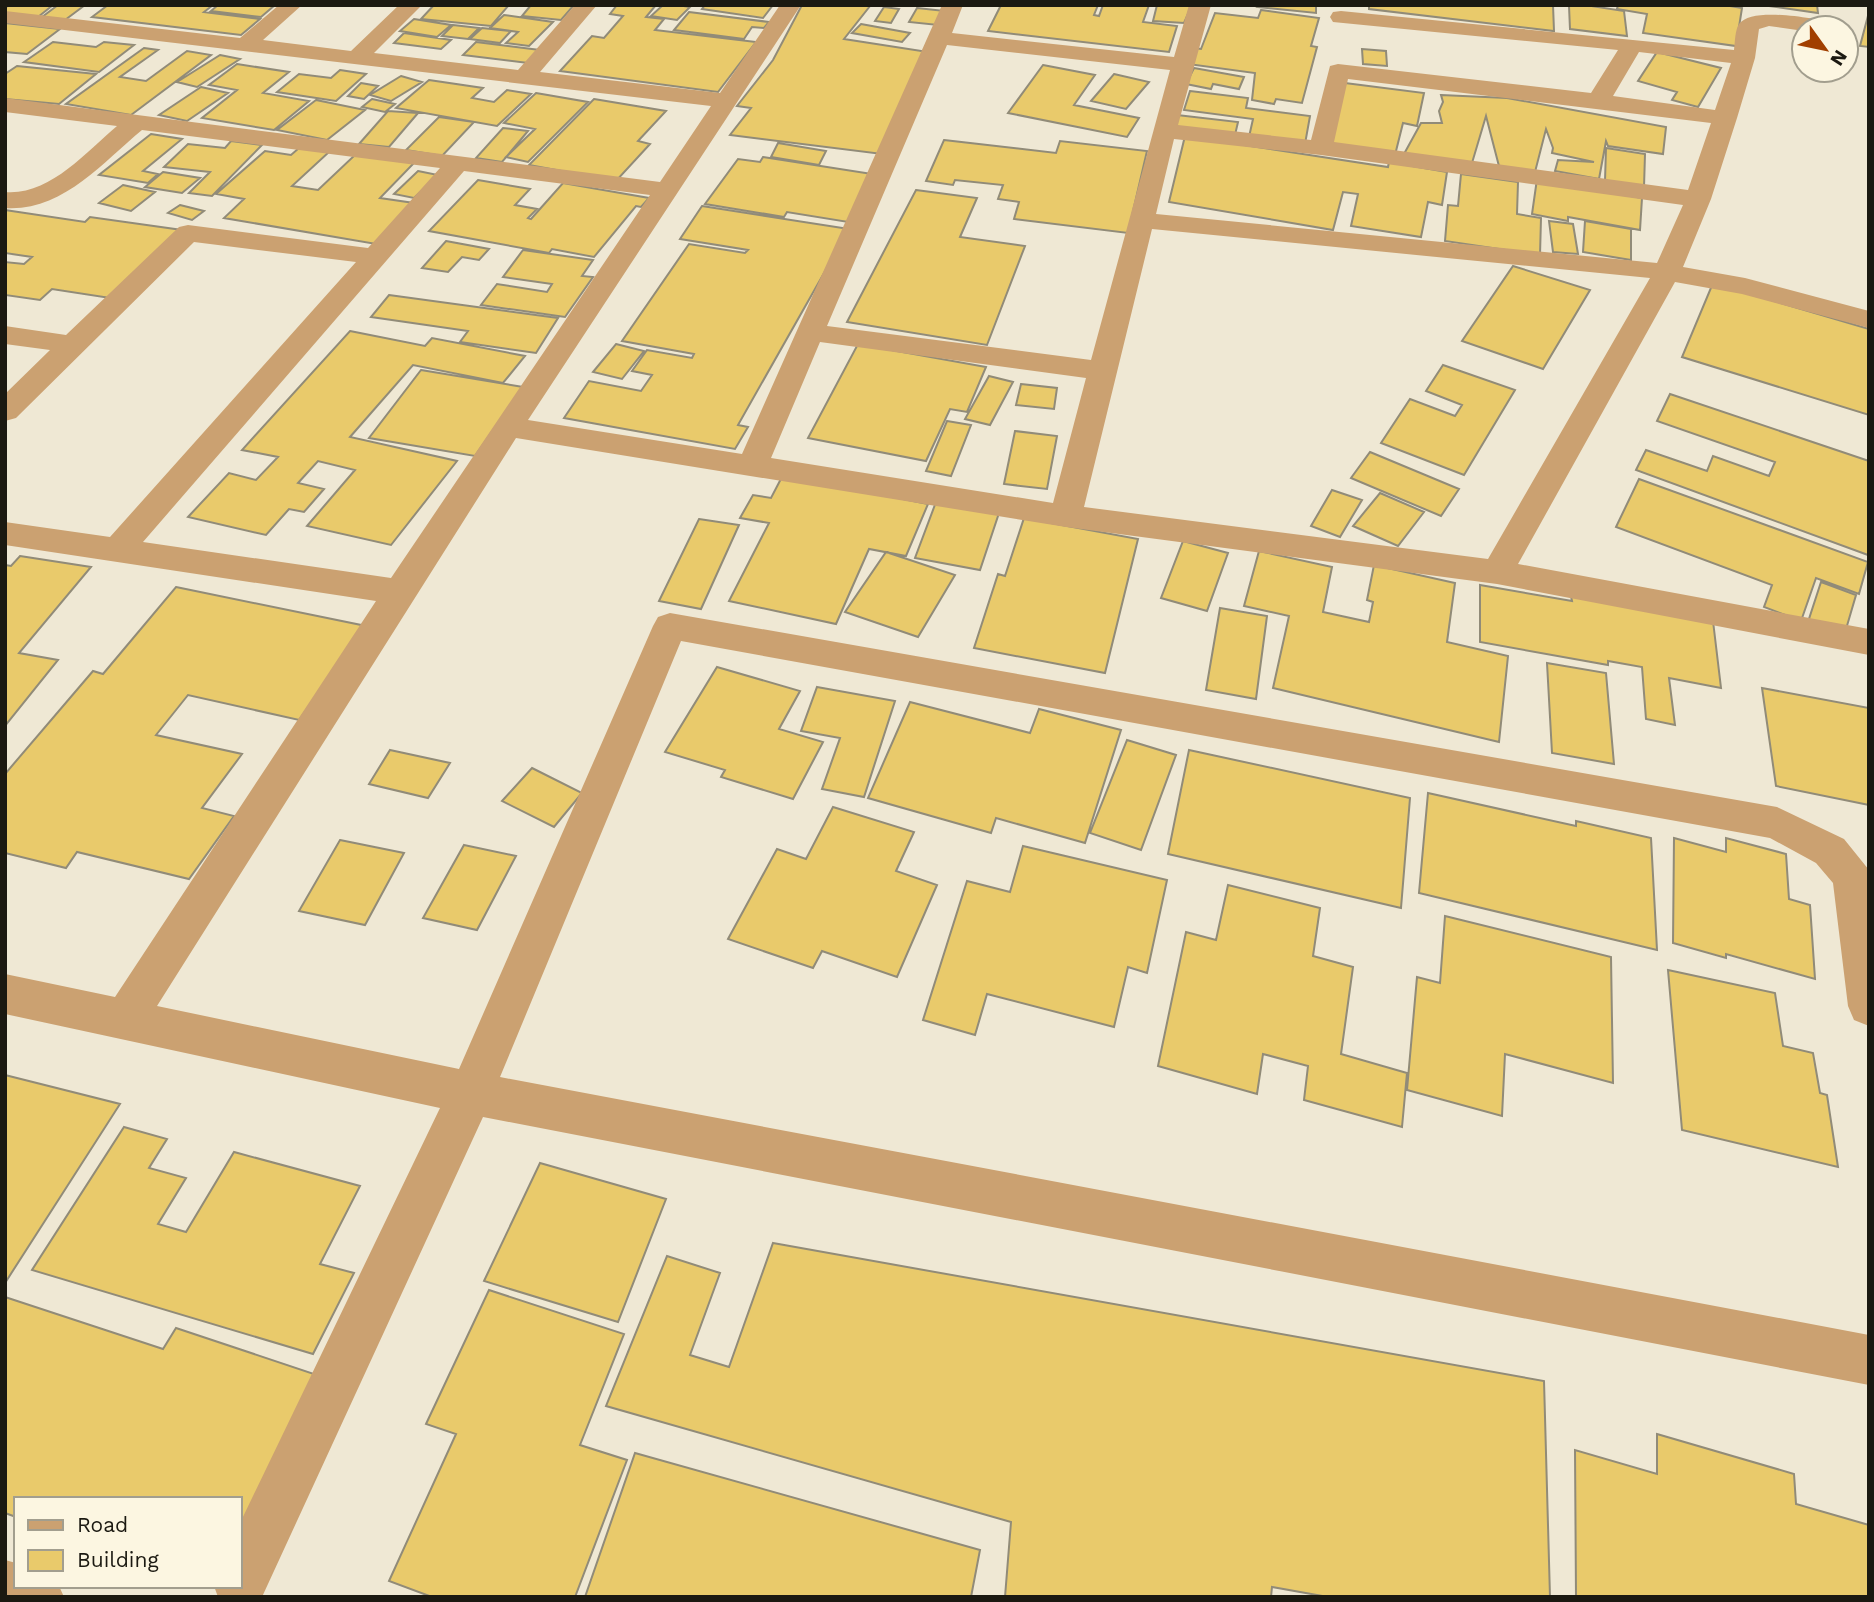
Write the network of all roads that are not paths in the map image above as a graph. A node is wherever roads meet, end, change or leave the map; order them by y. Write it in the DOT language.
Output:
graph roads {
  1 [pos="292,5"];
  2 [pos="412,5"];
  3 [pos="587,5"];
  4 [pos="791,5"];
  5 [pos="953,5"];
  6 [pos="1200,5"];
  7 [pos="1341,11"];
  8 [pos="5,17"];
  9 [pos="1790,23"];
  10 [pos="939,38"];
  11 [pos="246,44"];
  12 [pos="1632,45"];
  13 [pos="356,58"];
  14 [pos="1744,58"];
  15 [pos="1182,65"];
  16 [pos="1338,71"];
  17 [pos="524,77"];
  18 [pos="727,101"];
  19 [pos="1598,101"];
  20 [pos="5,105"];
  21 [pos="1725,118"];
  22 [pos="137,122"];
  23 [pos="1164,131"];
  24 [pos="1321,148"];
  25 [pos="458,163"];
  26 [pos="667,190"];
  27 [pos="1698,199"];
  28 [pos="5,200"];
  29 [pos="1142,220"];
  30 [pos="376,257"];
  31 [pos="1667,272"];
  32 [pos="1869,320"];
  33 [pos="810,332"];
  34 [pos="5,335"];
  35 [pos="73,345"];
  36 [pos="1104,371"];
  37 [pos="5,411"];
  38 [pos="508,427"];
  39 [pos="752,466"];
  40 [pos="1066,516"];
  41 [pos="5,533"];
  42 [pos="117,550"];
  43 [pos="1497,572"];
  44 [pos="400,592"];
  45 [pos="1869,642"];
  46 [pos="5,994"];
  47 [pos="1869,1006"];
  48 [pos="125,1019"];
  49 [pos="471,1093"];
  50 [pos="1869,1360"];
  51 [pos="242,1579"];
  52 [pos="5,1588"];
  53 [pos="36,1597"];
  1 -- 11 [label="street"];
  2 -- 13 [label="street"];
  3 -- 17 [label="street"];
  4 -- 18 [label="street"];
  5 -- 10 [label="street"];
  6 -- 15 [label="street"];
  7 -- 12 [label="street"];
  7 -- 16 [label="street"];
  8 -- 11 [label="street"];
  9 -- 14 [label="street"];
  10 -- 15 [label="street"];
  10 -- 33 [label="street"];
  11 -- 13 [label="street"];
  12 -- 14 [label="street"];
  12 -- 19 [label="street"];
  13 -- 17 [label="street"];
  14 -- 21 [label="street"];
  15 -- 23 [label="street"];
  16 -- 19 [label="street"];
  16 -- 24 [label="street"];
  17 -- 18 [label="street"];
  18 -- 26 [label="street"];
  19 -- 21 [label="street"];
  20 -- 22 [label="street"];
  21 -- 27 [label="street"];
  22 -- 25 [label="street"];
  22 -- 28 [label="street"];
  23 -- 24 [label="street"];
  23 -- 29 [label="street"];
  24 -- 27 [label="street"];
  25 -- 26 [label="street"];
  25 -- 30 [label="street"];
  26 -- 38 [label="street"];
  27 -- 31 [label="street"];
  29 -- 31 [label="street"];
  29 -- 36 [label="street"];
  30 -- 35 [label="street"];
  30 -- 42 [label="street"];
  31 -- 32 [label="street"];
  31 -- 43 [label="street"];
  33 -- 36 [label="street"];
  33 -- 39 [label="street"];
  34 -- 35 [label="street"];
  35 -- 37 [label="street"];
  36 -- 40 [label="street"];
  38 -- 39 [label="street"];
  38 -- 44 [label="street"];
  39 -- 40 [label="street"];
  40 -- 43 [label="street"];
  41 -- 42 [label="street"];
  42 -- 44 [label="street"];
  43 -- 45 [label="street"];
  44 -- 48 [label="street"];
  46 -- 48 [label="street"];
  47 -- 49 [label="street"];
  48 -- 49 [label="street"];
  49 -- 50 [label="street"];
  49 -- 51 [label="street"];
  52 -- 53 [label="street"];
}
